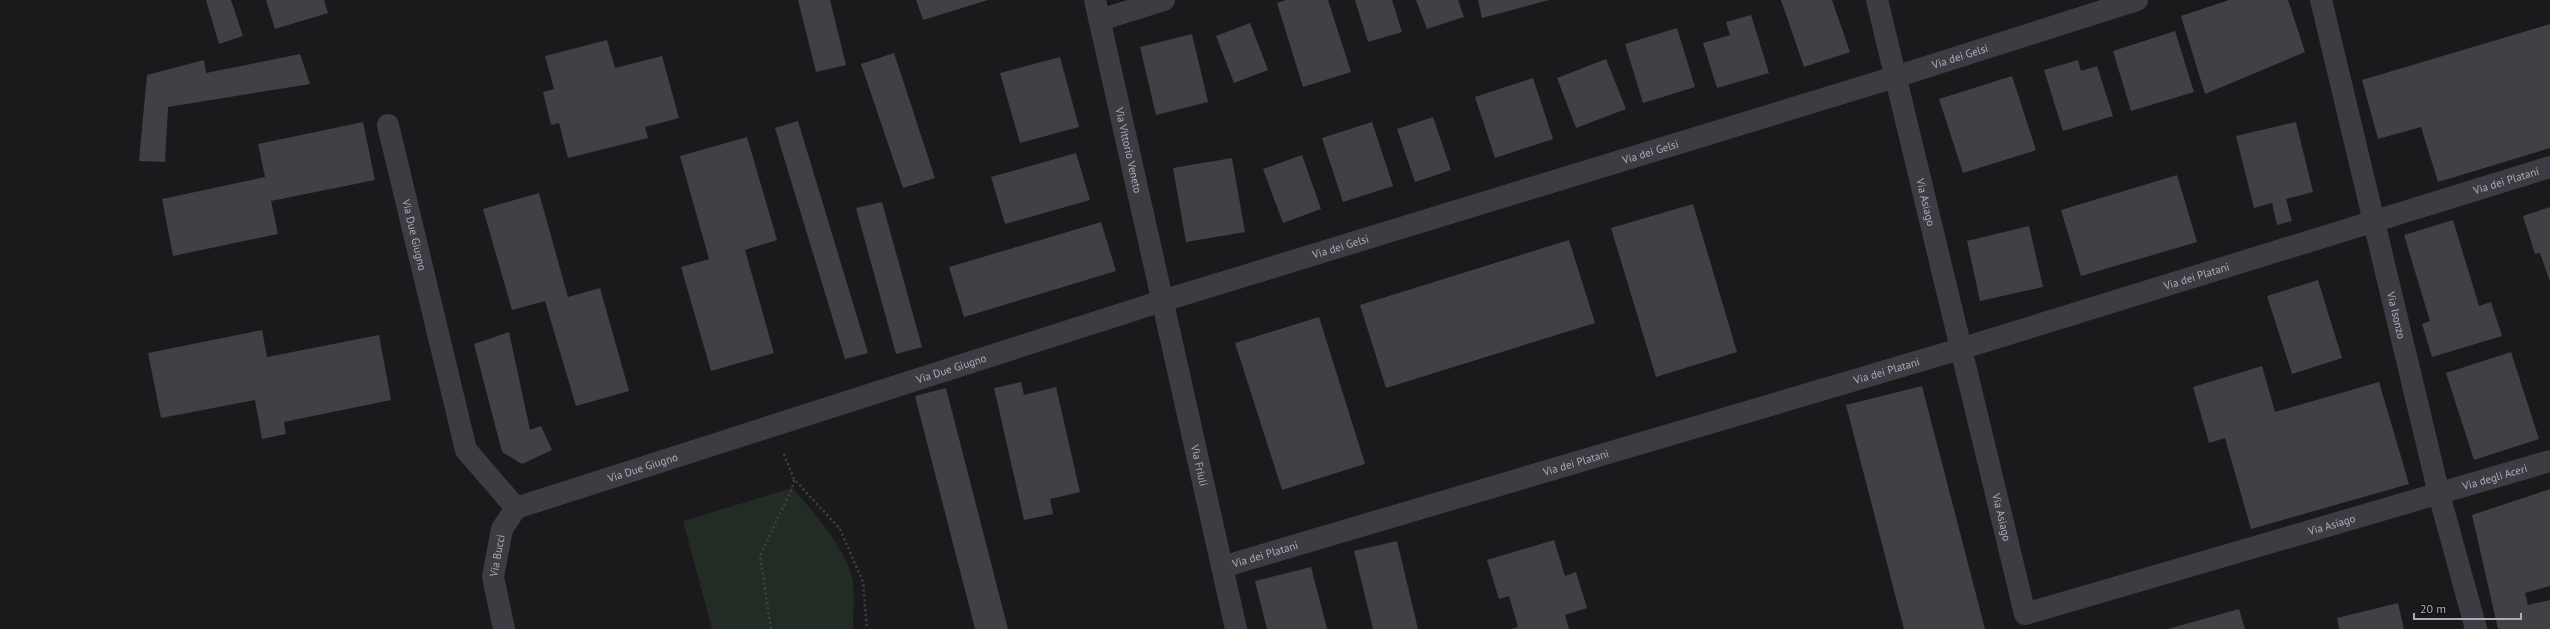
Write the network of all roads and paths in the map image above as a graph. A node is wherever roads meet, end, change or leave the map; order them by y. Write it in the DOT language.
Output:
graph roads {
  1 [pos="1164,0"];
  2 [pos="1877,0"];
  3 [pos="2138,0"];
  4 [pos="2321,0"];
  5 [pos="1097,10"];
  6 [pos="1895,77"];
  7 [pos="388,125"];
  8 [pos="2550,167"];
  9 [pos="2374,222"];
  10 [pos="1162,301"];
  11 [pos="1960,350"];
  12 [pos="772,426"];
  13 [pos="2550,461"];
  14 [pos="794,479"];
  15 [pos="2439,494"];
  16 [pos="516,508"];
  17 [pos="1222,567"];
  18 [pos="504,629"];
  19 [pos="771,629"];
  20 [pos="867,629"];
  21 [pos="1236,629"];
  22 [pos="2476,629"];
  1 -- 5 [label="street"];
  2 -- 6 [label="street, Via Asiago"];
  3 -- 6 [label="street, Via dei Gelsi"];
  4 -- 9 [label="street, Via Isonzo"];
  5 -- 10 [label="street, Via Vittorio Veneto"];
  6 -- 10 [label="street, Via dei Gelsi"];
  6 -- 11 [label="street, Via Asiago"];
  7 -- 16 [label="street, Via Due Giugno"];
  8 -- 9 [label="street, Via dei Platani"];
  9 -- 11 [label="street, Via dei Platani"];
  9 -- 15 [label="street, Via Isonzo"];
  10 -- 12 [label="street, Via Due Giugno"];
  10 -- 17 [label="street, Via Friuli"];
  11 -- 15 [label="street, Via Asiago"];
  11 -- 17 [label="street, Via dei Platani"];
  12 -- 14 [label="path"];
  12 -- 16 [label="street, Via Due Giugno"];
  13 -- 15 [label="street, Via degli Aceri"];
  14 -- 19 [label="path"];
  14 -- 20 [label="path"];
  15 -- 22 [label="street, Via Isonzo"];
  16 -- 18 [label="street, Via Bucci"];
  17 -- 21 [label="street, Via Friuli"];
}
